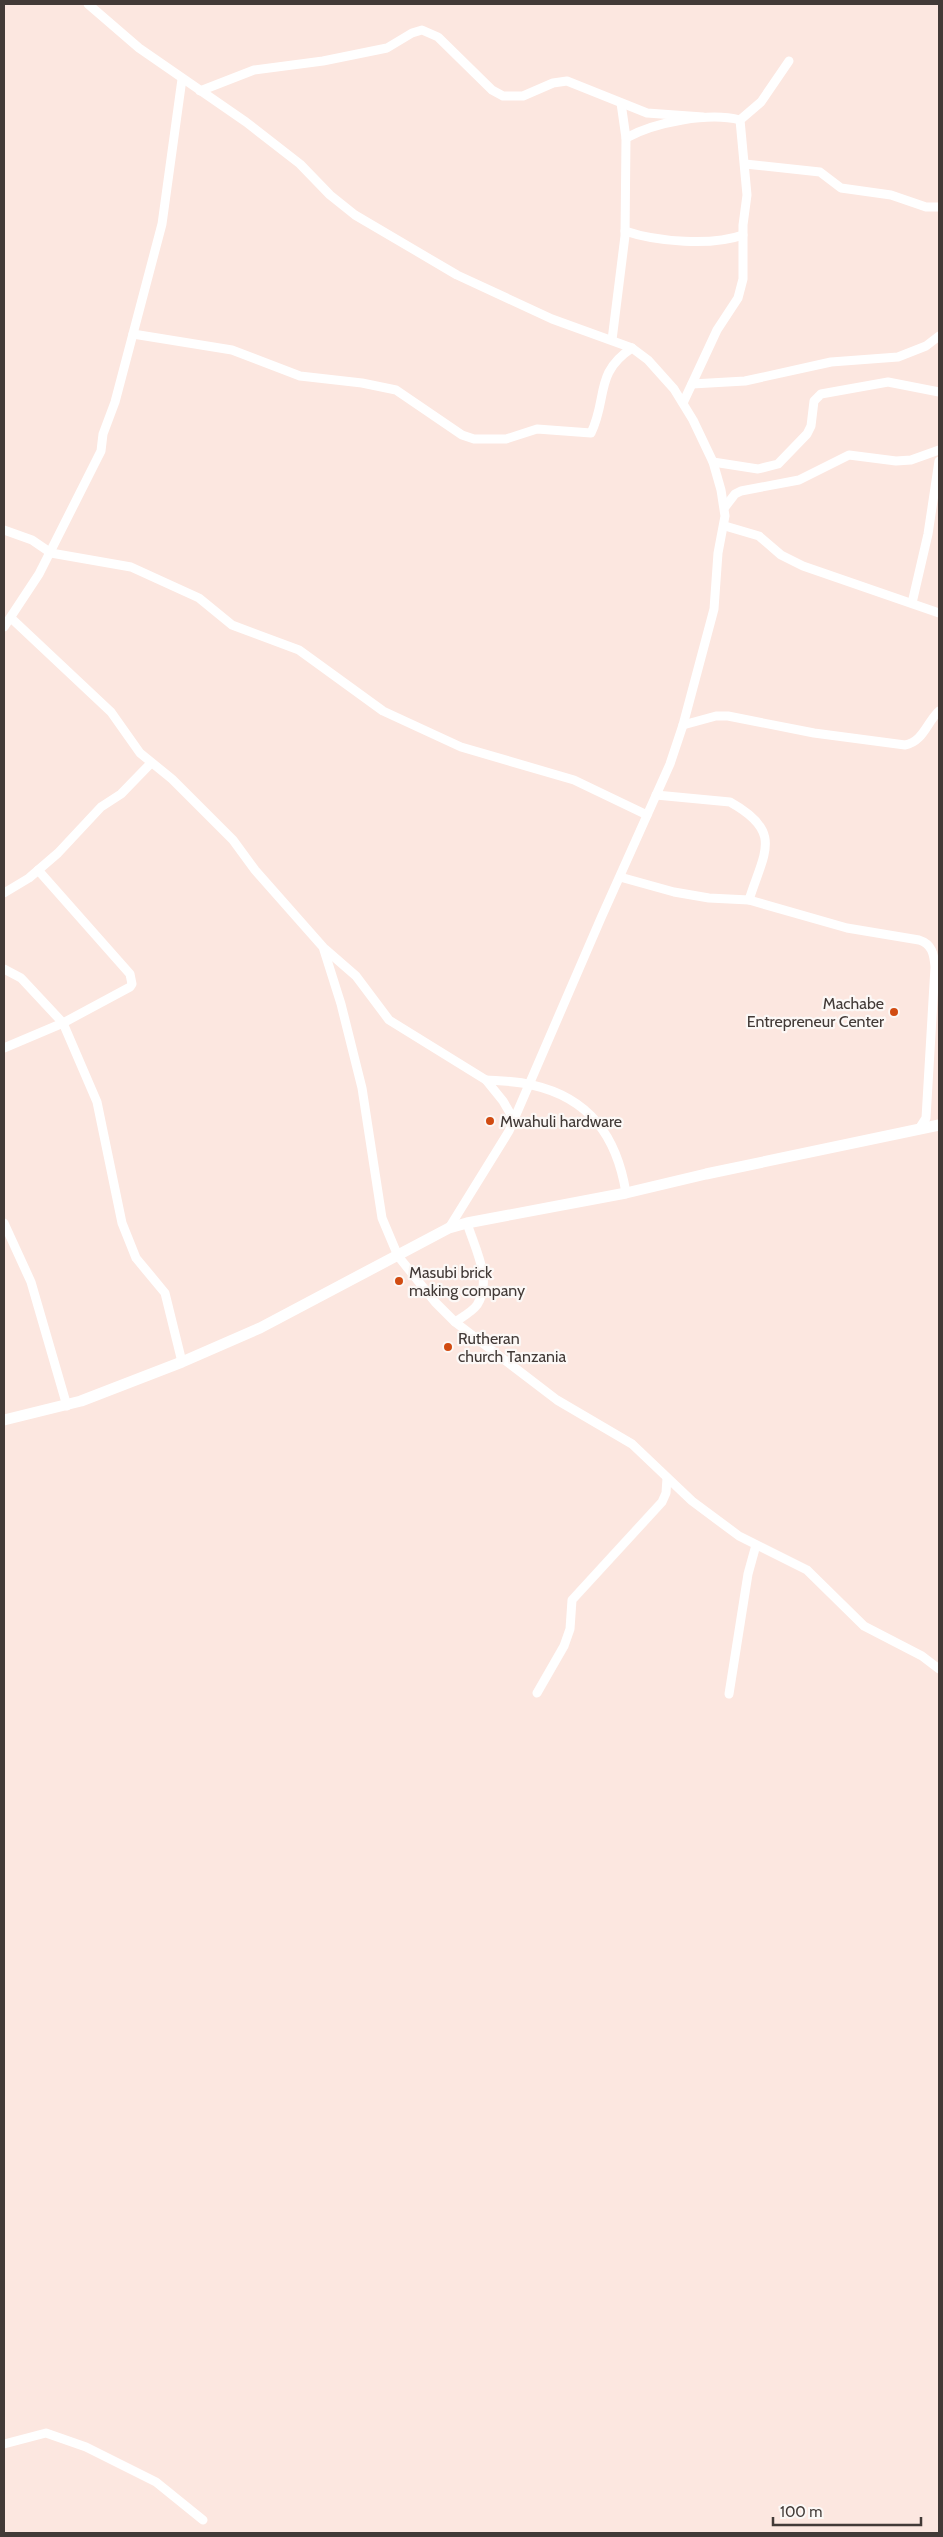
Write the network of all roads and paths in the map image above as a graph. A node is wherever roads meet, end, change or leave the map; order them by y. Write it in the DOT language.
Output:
graph roads {
  1 [pos="93,5"];
  2 [pos="789,61"];
  3 [pos="182,79"];
  4 [pos="200,91"];
  5 [pos="621,103"];
  6 [pos="703,117"];
  7 [pos="740,120"];
  8 [pos="626,138"];
  9 [pos="745,164"];
  10 [pos="939,207"];
  11 [pos="625,231"];
  12 [pos="743,235"];
  13 [pos="133,334"];
  14 [pos="939,336"];
  15 [pos="612,340"];
  16 [pos="632,348"];
  17 [pos="692,384"];
  18 [pos="939,392"];
  19 [pos="683,403"];
  20 [pos="939,450"];
  21 [pos="713,462"];
  22 [pos="939,462"];
  23 [pos="725,507"];
  24 [pos="725,526"];
  25 [pos="4,530"];
  26 [pos="51,553"];
  27 [pos="912,603"];
  28 [pos="939,613"];
  29 [pos="11,618"];
  30 [pos="4,627"];
  31 [pos="939,711"];
  32 [pos="683,725"];
  33 [pos="151,763"];
  34 [pos="656,795"];
  35 [pos="647,815"];
  36 [pos="38,870"];
  37 [pos="620,877"];
  38 [pos="4,893"];
  39 [pos="749,900"];
  40 [pos="323,947"];
  41 [pos="4,969"];
  42 [pos="63,1023"];
  43 [pos="4,1048"];
  44 [pos="486,1080"];
  45 [pos="530,1084"];
  46 [pos="514,1120"];
  47 [pos="939,1125"];
  48 [pos="919,1129"];
  49 [pos="626,1193"];
  50 [pos="467,1223"];
  51 [pos="4,1224"];
  52 [pos="449,1228"];
  53 [pos="398,1256"];
  54 [pos="455,1322"];
  55 [pos="182,1362"];
  56 [pos="67,1406"];
  57 [pos="4,1420"];
  58 [pos="667,1478"];
  59 [pos="756,1545"];
  60 [pos="939,1669"];
  61 [pos="537,1694"];
  62 [pos="729,1694"];
  63 [pos="4,2444"];
  64 [pos="203,2520"];
  1 -- 3 [label="street"];
  2 -- 7 [label="street"];
  3 -- 4 [label="street"];
  3 -- 13 [label="street"];
  4 -- 5 [label="street"];
  4 -- 15 [label="street"];
  5 -- 6 [label="street"];
  5 -- 8 [label="street"];
  6 -- 7 [label="street"];
  6 -- 8 [label="street"];
  7 -- 9 [label="street"];
  8 -- 11 [label="street"];
  9 -- 10 [label="street"];
  9 -- 12 [label="street"];
  11 -- 12 [label="street"];
  11 -- 15 [label="street"];
  12 -- 17 [label="street"];
  13 -- 16 [label="street"];
  13 -- 26 [label="street"];
  14 -- 17 [label="street"];
  15 -- 16 [label="street"];
  16 -- 19 [label="street"];
  17 -- 19 [label="street"];
  18 -- 21 [label="street"];
  19 -- 21 [label="street"];
  20 -- 23 [label="street"];
  21 -- 23 [label="street"];
  22 -- 27 [label="street"];
  23 -- 24 [label="street"];
  24 -- 27 [label="street"];
  24 -- 32 [label="street"];
  25 -- 26 [label="street"];
  26 -- 29 [label="street"];
  26 -- 35 [label="street"];
  27 -- 28 [label="street"];
  29 -- 30 [label="street"];
  29 -- 33 [label="street"];
  31 -- 32 [label="street"];
  32 -- 34 [label="street"];
  33 -- 36 [label="street"];
  33 -- 40 [label="street"];
  34 -- 35 [label="street"];
  34 -- 39 [label="street"];
  35 -- 37 [label="street"];
  36 -- 38 [label="street"];
  36 -- 42 [label="street"];
  37 -- 39 [label="street"];
  37 -- 45 [label="street"];
  39 -- 48 [label="street"];
  40 -- 44 [label="street"];
  40 -- 53 [label="street"];
  41 -- 42 [label="street"];
  42 -- 43 [label="street"];
  42 -- 55 [label="street"];
  44 -- 45 [label="street"];
  44 -- 46 [label="street"];
  45 -- 46 [label="street"];
  45 -- 49 [label="street"];
  46 -- 52 [label="street"];
  47 -- 48 [label="street"];
  48 -- 49 [label="street"];
  49 -- 50 [label="street"];
  50 -- 52 [label="street"];
  50 -- 54 [label="street"];
  51 -- 56 [label="street"];
  52 -- 53 [label="street"];
  53 -- 54 [label="street"];
  53 -- 55 [label="street"];
  54 -- 58 [label="street"];
  55 -- 56 [label="street"];
  56 -- 57 [label="street"];
  58 -- 59 [label="street"];
  58 -- 61 [label="street"];
  59 -- 60 [label="street"];
  59 -- 62 [label="street"];
  63 -- 64 [label="street"];
}
